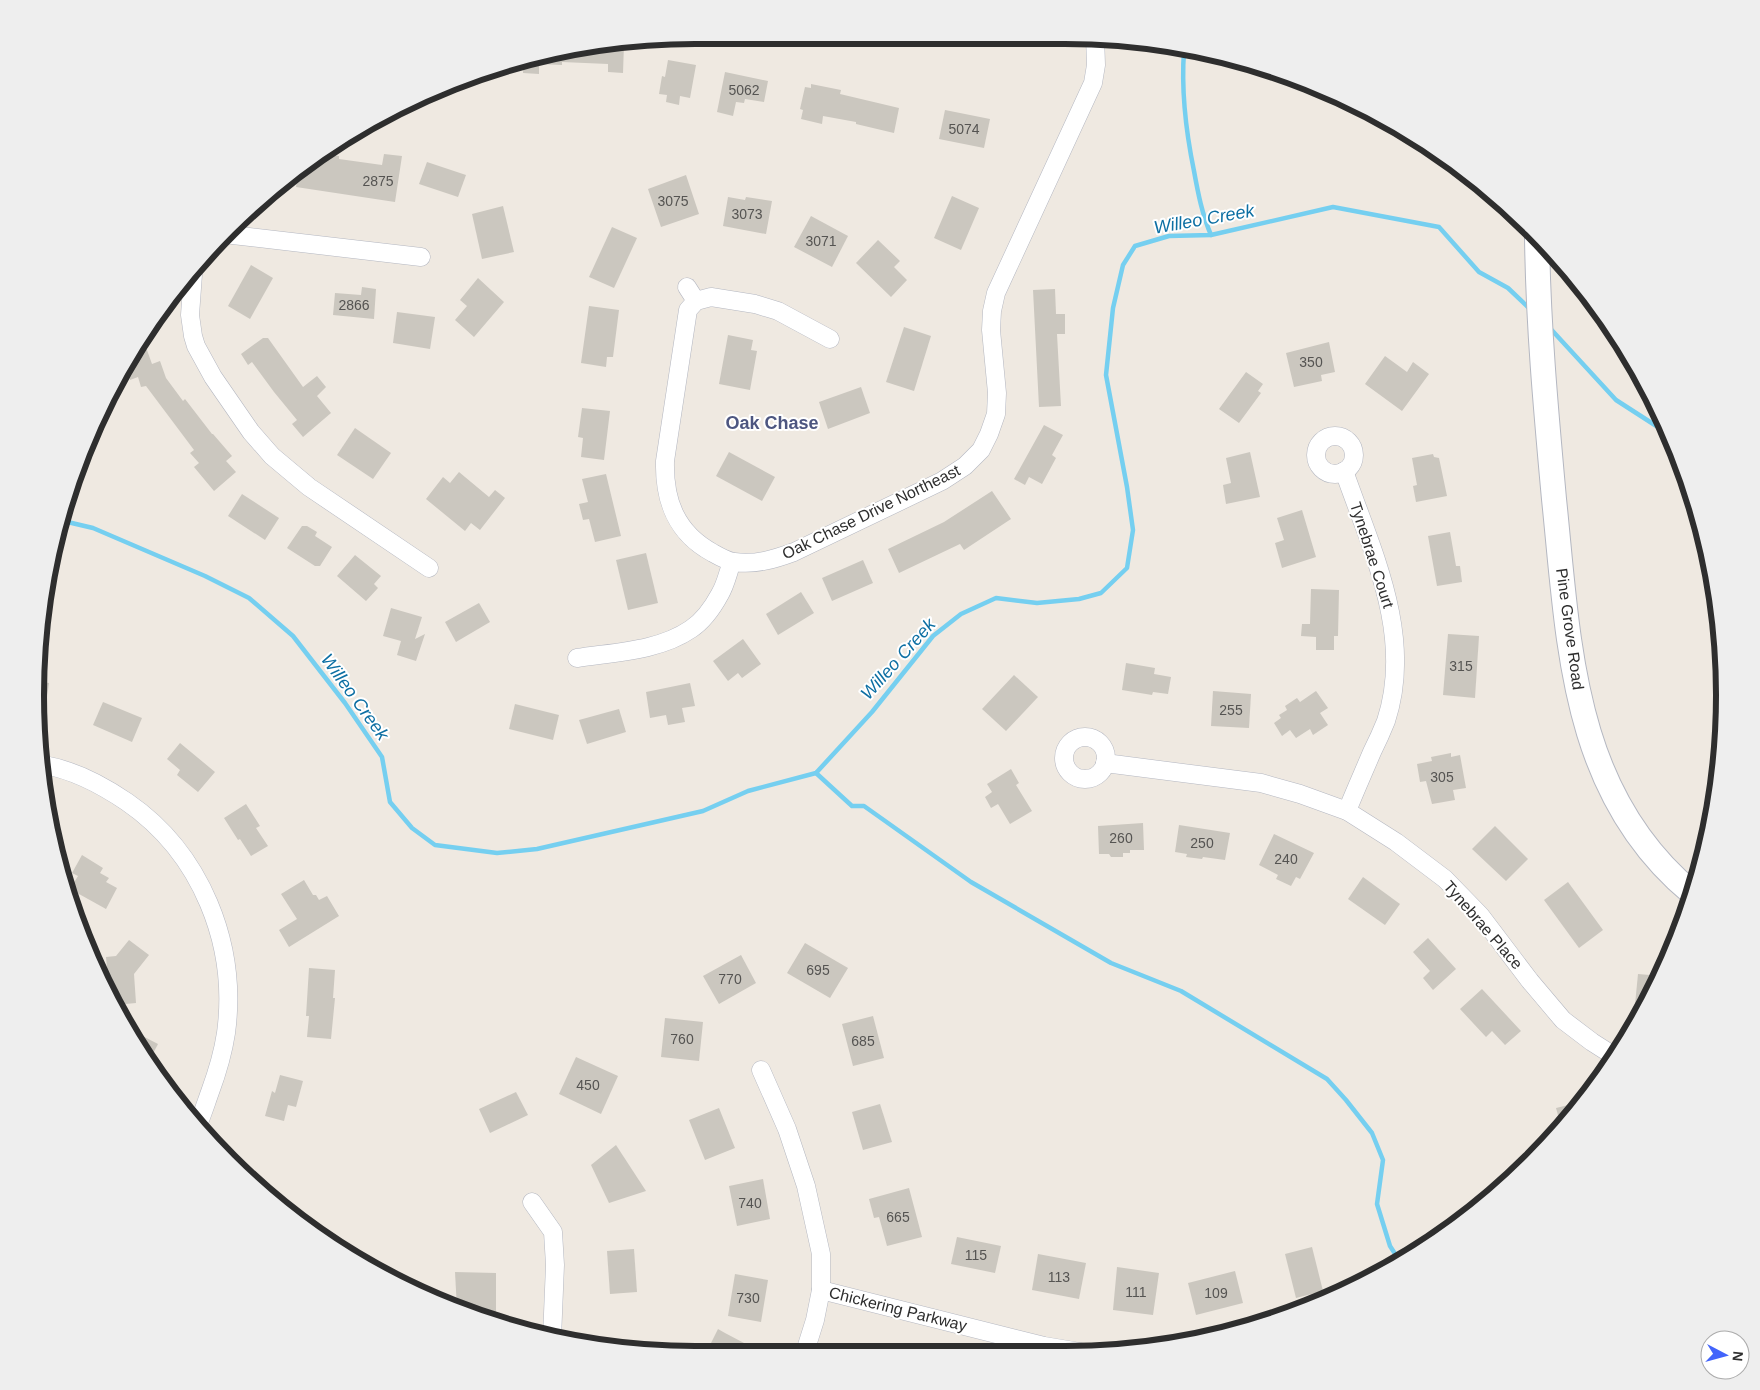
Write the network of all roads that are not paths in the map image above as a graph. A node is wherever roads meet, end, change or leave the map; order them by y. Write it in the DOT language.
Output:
graph roads {
  1 [pos="1095,45"];
  2 [pos="233,235"];
  3 [pos="1537,246"];
  4 [pos="421,257"];
  5 [pos="193,280"];
  6 [pos="830,339"];
  7 [pos="1344,472"];
  8 [pos="732,562"];
  9 [pos="429,568"];
  10 [pos="577,658"];
  11 [pos="1105,762"];
  12 [pos="48,766"];
  13 [pos="1347,811"];
  14 [pos="1687,888"];
  15 [pos="1609,1053"];
  16 [pos="761,1070"];
  17 [pos="200,1117"];
  18 [pos="532,1202"];
  19 [pos="821,1290"];
  20 [pos="552,1330"];
  21 [pos="807,1346"];
  22 [pos="1044,1346"];
  1 -- 8 [label="street, Oak Chase Drive Northeast"];
  2 -- 4 [label="street"];
  3 -- 14 [label="main road, Pine Grove Road"];
  5 -- 9 [label="street"];
  6 -- 8 [label="street, Oak Chase Drive Northeast"];
  7 -- 13 [label="street, Tynebrae Court"];
  8 -- 10 [label="street"];
  11 -- 13 [label="street, Tynebrae Place"];
  12 -- 17 [label="street"];
  13 -- 15 [label="street, Tynebrae Place"];
  16 -- 19 [label="street"];
  18 -- 20 [label="street"];
  19 -- 21 [label="street"];
  19 -- 22 [label="street, Chickering Parkway"];
}
